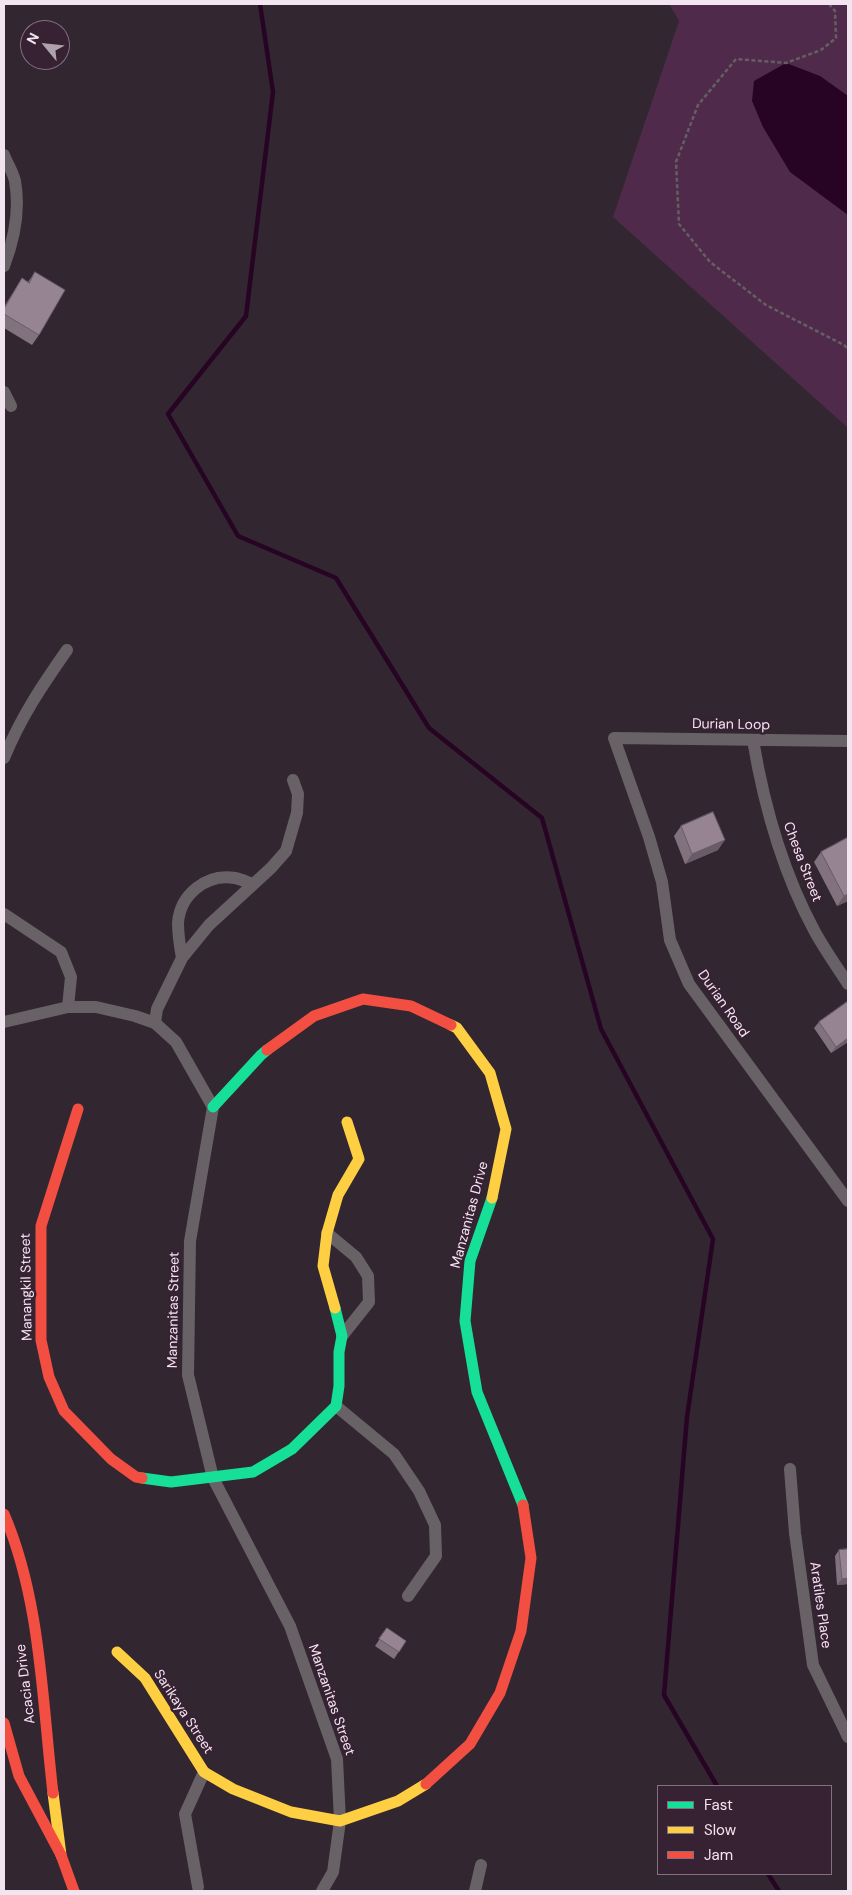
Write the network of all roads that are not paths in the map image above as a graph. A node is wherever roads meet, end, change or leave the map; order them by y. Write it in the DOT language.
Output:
graph roads {
  1 [pos="4,156"];
  2 [pos="4,266"];
  3 [pos="4,392"];
  4 [pos="11,406"];
  5 [pos="68,650"];
  6 [pos="614,738"];
  7 [pos="753,740"];
  8 [pos="848,741"];
  9 [pos="4,758"];
  10 [pos="294,780"];
  11 [pos="253,884"];
  12 [pos="4,914"];
  13 [pos="182,958"];
  14 [pos="848,984"];
  15 [pos="68,1007"];
  16 [pos="4,1022"];
  17 [pos="155,1023"];
  18 [pos="213,1107"];
  19 [pos="78,1109"];
  20 [pos="347,1122"];
  21 [pos="848,1201"];
  22 [pos="327,1233"];
  23 [pos="342,1336"];
  24 [pos="336,1406"];
  25 [pos="790,1469"];
  26 [pos="213,1478"];
  27 [pos="4,1514"];
  28 [pos="408,1596"];
  29 [pos="117,1652"];
  30 [pos="4,1723"];
  31 [pos="848,1737"];
  32 [pos="204,1772"];
  33 [pos="340,1822"];
  34 [pos="61,1855"];
  35 [pos="480,1865"];
  36 [pos="198,1887"];
  37 [pos="74,1891"];
  38 [pos="322,1891"];
  39 [pos="475,1891"];
  1 -- 2 [label="street"];
  3 -- 4 [label="street"];
  5 -- 9 [label="street"];
  6 -- 7 [label="street, Durian Loop"];
  6 -- 21 [label="street, Durian Road"];
  7 -- 8 [label="street, Durian Loop"];
  7 -- 14 [label="street, Chesa Street"];
  10 -- 11 [label="street"];
  11 -- 13 [label="street"];
  11 -- 13 [label="street"];
  12 -- 15 [label="street"];
  13 -- 17 [label="street"];
  15 -- 16 [label="street"];
  15 -- 17 [label="street"];
  17 -- 18 [label="street"];
  18 -- 26 [label="street, Manzanitas Street"];
  18 -- 33 [label="street, Manzanitas Drive"];
  19 -- 26 [label="street, Manangkil Street"];
  20 -- 22 [label="street"];
  22 -- 23 [label="street"];
  22 -- 23 [label="street"];
  23 -- 24 [label="street"];
  24 -- 26 [label="street, Manangkil Street"];
  24 -- 28 [label="street"];
  25 -- 31 [label="street, Aratiles Place"];
  26 -- 33 [label="street, Manzanitas Street"];
  27 -- 34 [label="street, Acacia Drive"];
  29 -- 32 [label="street, Sarikaya Street"];
  30 -- 34 [label="street, Acacia Drive"];
  32 -- 33 [label="street, Sarikaya Street"];
  32 -- 36 [label="street"];
  33 -- 38 [label="street, Manzanitas Street"];
  34 -- 37 [label="street, Acacia Drive"];
  35 -- 39 [label="street"];
}
